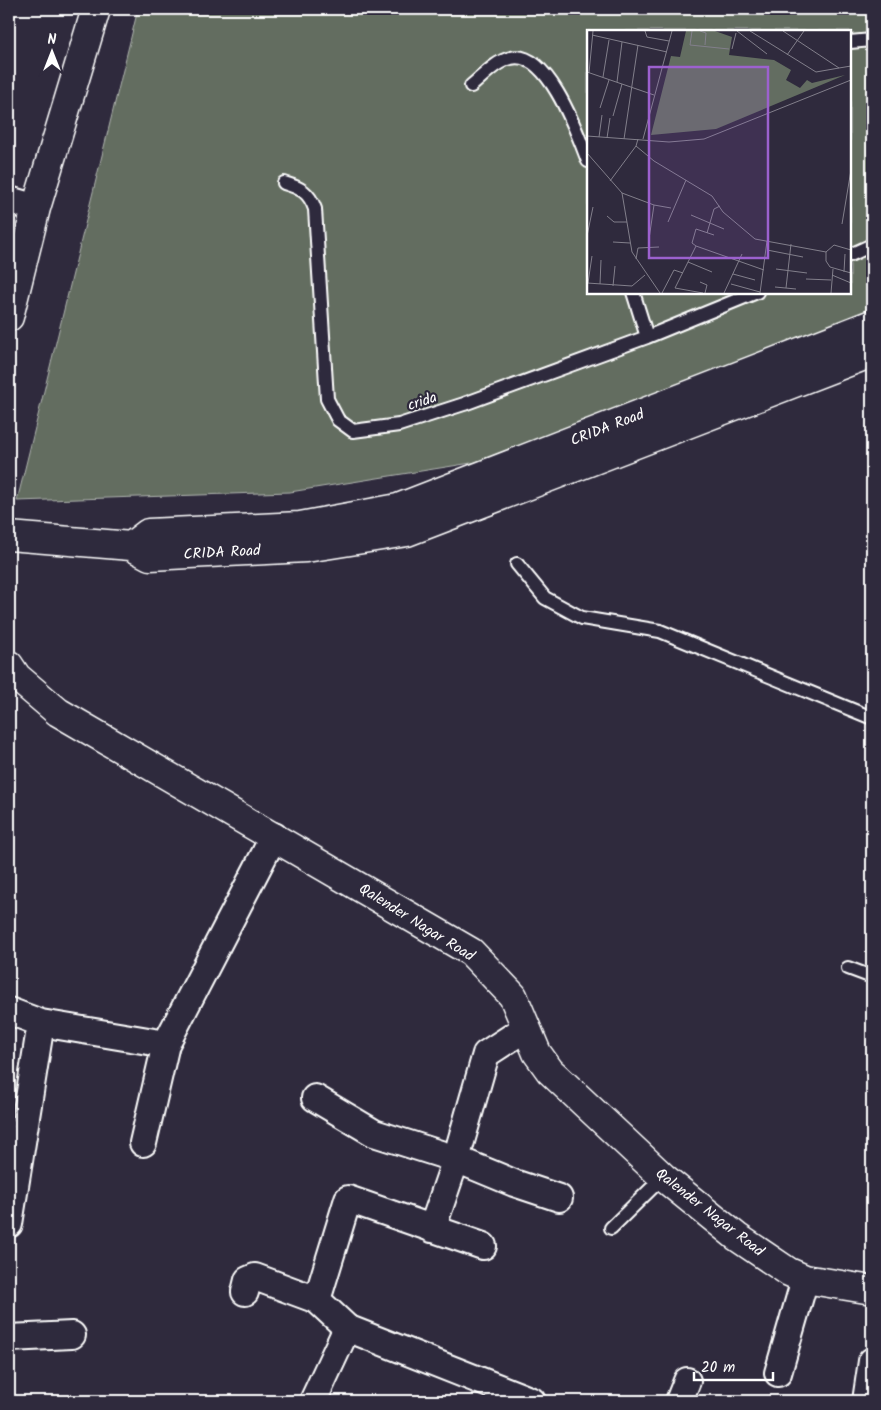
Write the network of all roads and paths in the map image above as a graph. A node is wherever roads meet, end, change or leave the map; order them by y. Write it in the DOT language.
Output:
graph roads {
  1 [pos="96,9"];
  2 [pos="872,40"];
  3 [pos="851,42"];
  4 [pos="471,86"];
  5 [pos="587,159"];
  6 [pos="284,183"];
  7 [pos="9,200"];
  8 [pos="36,208"];
  9 [pos="872,245"];
  10 [pos="851,254"];
  11 [pos="633,294"];
  12 [pos="752,294"];
  13 [pos="9,317"];
  14 [pos="872,324"];
  15 [pos="648,337"];
  16 [pos="872,352"];
  17 [pos="342,530"];
  18 [pos="9,536"];
  19 [pos="517,564"];
  20 [pos="9,665"];
  21 [pos="872,718"];
  22 [pos="274,836"];
  23 [pos="848,968"];
  24 [pos="872,977"];
  25 [pos="9,1011"];
  26 [pos="41,1023"];
  27 [pos="526,1028"];
  28 [pos="166,1044"];
  29 [pos="315,1098"];
  30 [pos="143,1143"];
  31 [pos="456,1159"];
  32 [pos="663,1177"];
  33 [pos="559,1198"];
  34 [pos="9,1224"];
  35 [pos="611,1228"];
  36 [pos="432,1229"];
  37 [pos="483,1246"];
  38 [pos="805,1279"];
  39 [pos="872,1290"];
  40 [pos="245,1292"];
  41 [pos="317,1300"];
  42 [pos="347,1328"];
  43 [pos="72,1335"];
  44 [pos="9,1338"];
  45 [pos="872,1361"];
  46 [pos="778,1373"];
  47 [pos="313,1401"];
  48 [pos="532,1401"];
  49 [pos="866,1401"];
  1 -- 8 [label="main road"];
  2 -- 3 [label="lane"];
  4 -- 5 [label="lane"];
  6 -- 15 [label="lane, crida"];
  7 -- 8 [label="street"];
  8 -- 13 [label="main road"];
  9 -- 10 [label="lane"];
  11 -- 15 [label="lane"];
  12 -- 15 [label="lane, crida"];
  14 -- 17 [label="main road, CRIDA Road"];
  16 -- 17 [label="main road, CRIDA Road"];
  17 -- 18 [label="main road, CRIDA Road"];
  19 -- 21 [label="lane"];
  20 -- 22 [label="main road, Qalender Nagar Road"];
  22 -- 27 [label="main road, Qalender Nagar Road"];
  22 -- 28 [label="street"];
  23 -- 24 [label="lane"];
  25 -- 26 [label="street"];
  26 -- 28 [label="street"];
  26 -- 34 [label="street"];
  27 -- 31 [label="street"];
  27 -- 32 [label="main road, Qalender Nagar Road"];
  28 -- 30 [label="street"];
  29 -- 31 [label="street"];
  31 -- 33 [label="street"];
  31 -- 36 [label="street"];
  32 -- 35 [label="lane"];
  32 -- 38 [label="main road, Qalender Nagar Road"];
  36 -- 37 [label="street"];
  36 -- 41 [label="street"];
  38 -- 39 [label="main road, Qalender Nagar Road"];
  38 -- 46 [label="street"];
  40 -- 41 [label="street"];
  41 -- 42 [label="street"];
  42 -- 47 [label="street"];
  42 -- 48 [label="street"];
  43 -- 44 [label="street"];
  45 -- 49 [label="street"];
}
